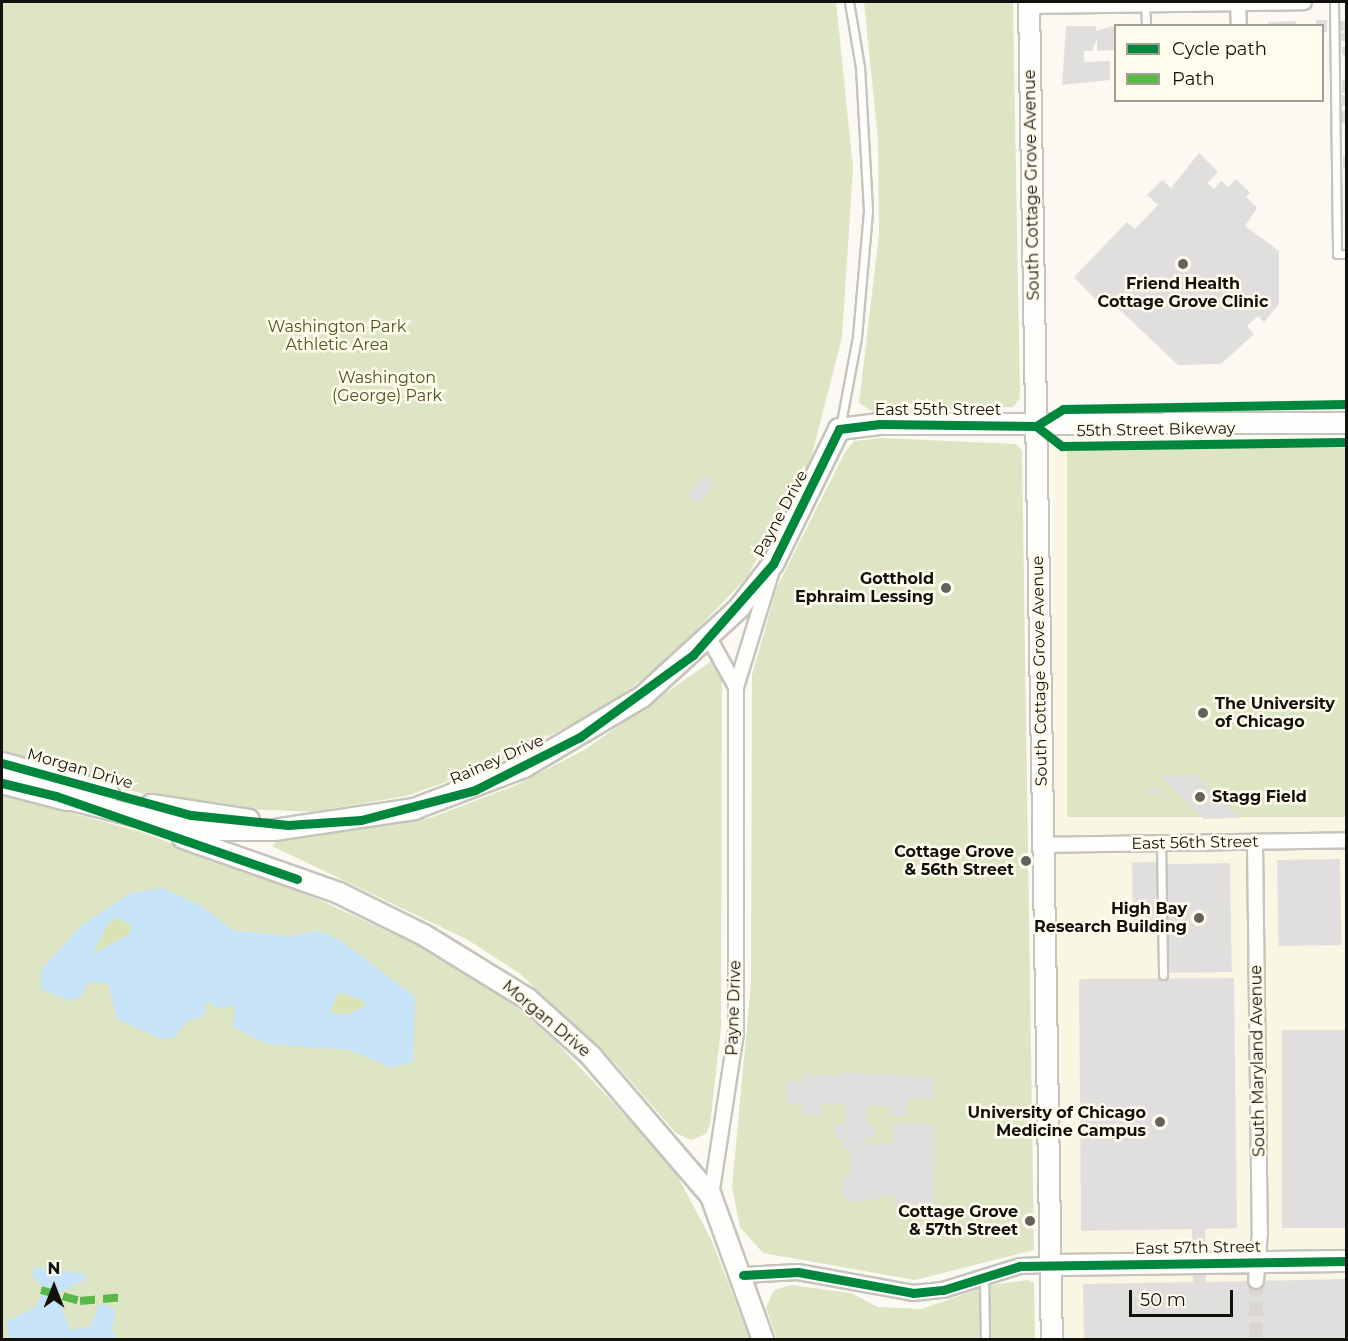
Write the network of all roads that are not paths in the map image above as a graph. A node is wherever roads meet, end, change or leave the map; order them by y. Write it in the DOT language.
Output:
graph roads {
  1 [pos="849,2"];
  2 [pos="1238,2"];
  3 [pos="1304,2"];
  4 [pos="1334,2"];
  5 [pos="1029,4"];
  6 [pos="1145,4"];
  7 [pos="1146,24"];
  8 [pos="1239,24"];
  9 [pos="1347,254"];
  10 [pos="1347,423"];
  11 [pos="1036,426"];
  12 [pos="839,429"];
  13 [pos="773,564"];
  14 [pos="739,608"];
  15 [pos="709,638"];
  16 [pos="736,687"];
  17 [pos="2,763"];
  18 [pos="2,783"];
  19 [pos="56,796"];
  20 [pos="151,805"];
  21 [pos="288,825"];
  22 [pos="216,833"];
  23 [pos="1347,840"];
  24 [pos="1255,842"];
  25 [pos="1161,843"];
  26 [pos="1043,845"];
  27 [pos="339,893"];
  28 [pos="1163,975"];
  29 [pos="711,1196"];
  30 [pos="1347,1261"];
  31 [pos="1050,1265"];
  32 [pos="1257,1272"];
  33 [pos="743,1275"];
  34 [pos="984,1276"];
  35 [pos="763,1340"];
  36 [pos="985,1340"];
  37 [pos="1052,1340"];
  1 -- 12 [label="lane, Payne Drive"];
  2 -- 3 [label="street"];
  2 -- 6 [label="street"];
  2 -- 8 [label="street"];
  4 -- 9 [label="lane"];
  5 -- 6 [label="street"];
  5 -- 11 [label="street, South Cottage Grove Avenue"];
  6 -- 7 [label="lane"];
  10 -- 11 [label="street, East 55th Street"];
  11 -- 12 [label="street, East 55th Street"];
  11 -- 26 [label="street, South Cottage Grove Avenue"];
  12 -- 13 [label="street, Payne Drive"];
  13 -- 14 [label="street, Payne Drive"];
  13 -- 16 [label="street, Payne Drive"];
  14 -- 15 [label="street, Rainey Drive"];
  15 -- 16 [label="street"];
  15 -- 21 [label="street, Rainey Drive"];
  16 -- 29 [label="street, Payne Drive"];
  17 -- 20 [label="street, Morgan Drive"];
  18 -- 19 [label="street, Morgan Drive"];
  19 -- 22 [label="street"];
  19 -- 27 [label="street, Morgan Drive"];
  20 -- 21 [label="street, Rainey Drive"];
  20 -- 22 [label="street, Morgan Drive"];
  21 -- 22 [label="street, Rainey Drive"];
  22 -- 27 [label="street, Morgan Drive"];
  23 -- 24 [label="street, East 56th Street"];
  24 -- 25 [label="street, East 56th Street"];
  24 -- 32 [label="street, South Maryland Avenue"];
  25 -- 26 [label="street, East 56th Street"];
  25 -- 28 [label="lane"];
  26 -- 31 [label="street, South Cottage Grove Avenue"];
  27 -- 29 [label="street, Morgan Drive"];
  29 -- 33 [label="street"];
  30 -- 32 [label="street, East 57th Street"];
  31 -- 32 [label="street, East 57th Street"];
  31 -- 34 [label="street"];
  31 -- 37 [label="street, South Cottage Grove Avenue"];
  33 -- 34 [label="street"];
  33 -- 35 [label="street"];
  34 -- 36 [label="lane"];
}
